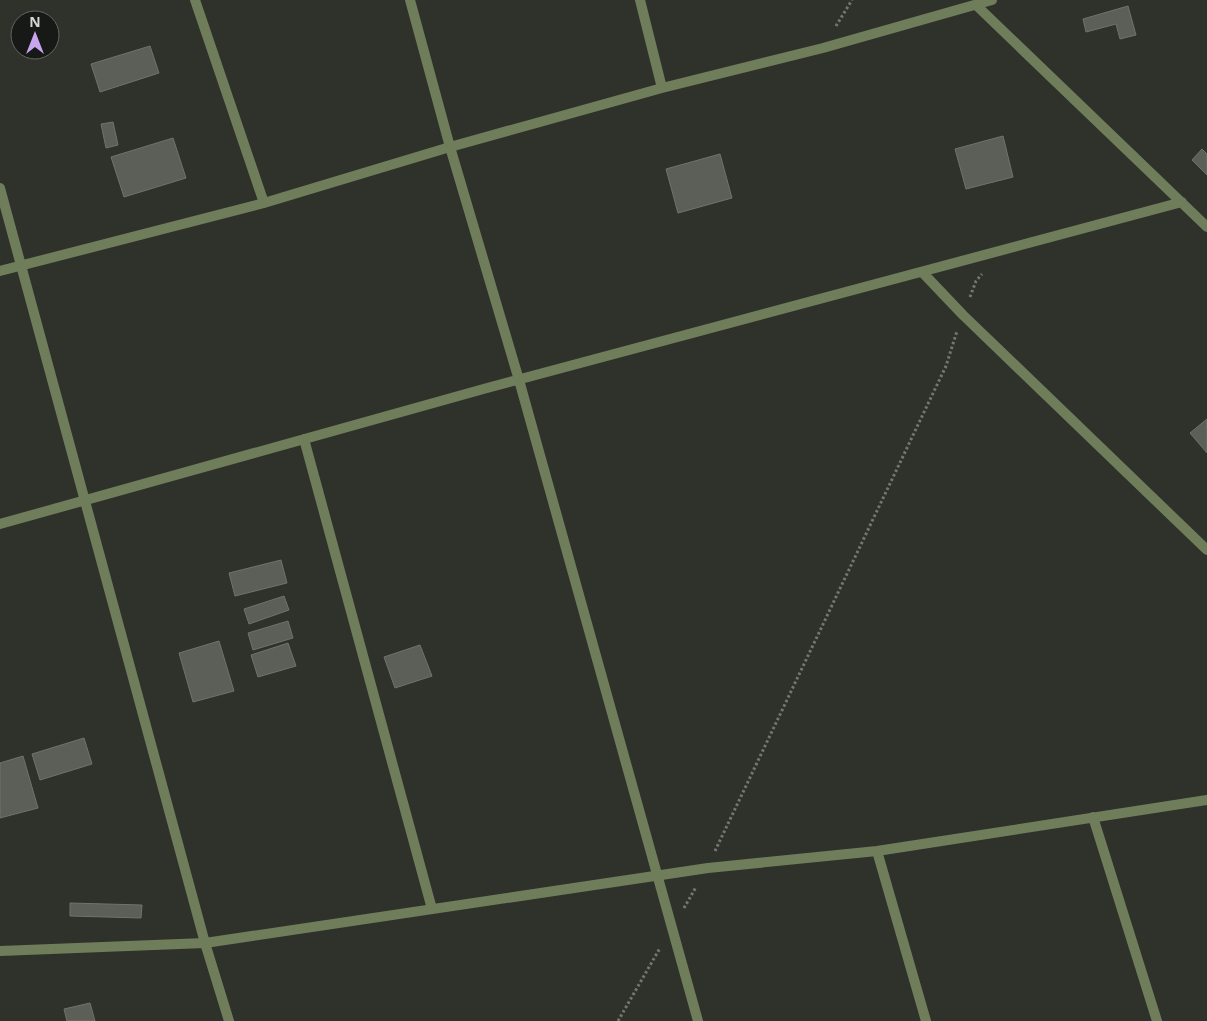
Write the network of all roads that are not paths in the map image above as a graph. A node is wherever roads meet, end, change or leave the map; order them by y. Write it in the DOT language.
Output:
graph roads {
  1 [pos="195,0"];
  2 [pos="410,0"];
  3 [pos="640,0"];
  4 [pos="992,0"];
  5 [pos="976,5"];
  6 [pos="662,88"];
  7 [pos="450,147"];
  8 [pos="0,188"];
  9 [pos="1182,202"];
  10 [pos="264,203"];
  11 [pos="1207,227"];
  12 [pos="22,265"];
  13 [pos="0,272"];
  14 [pos="923,273"];
  15 [pos="519,380"];
  16 [pos="304,439"];
  17 [pos="86,501"];
  18 [pos="0,524"];
  19 [pos="1207,550"];
  20 [pos="1207,800"];
  21 [pos="1093,817"];
  22 [pos="877,851"];
  23 [pos="657,876"];
  24 [pos="432,909"];
  25 [pos="205,943"];
  26 [pos="0,950"];
  27 [pos="229,1021"];
  28 [pos="698,1021"];
  29 [pos="926,1021"];
  30 [pos="1157,1021"];
  1 -- 10 [label="street"];
  2 -- 7 [label="street"];
  3 -- 6 [label="street"];
  4 -- 5 [label="street"];
  5 -- 6 [label="street"];
  5 -- 9 [label="street"];
  6 -- 7 [label="street"];
  7 -- 10 [label="street"];
  7 -- 15 [label="street"];
  8 -- 12 [label="street"];
  9 -- 11 [label="street"];
  9 -- 14 [label="street"];
  10 -- 12 [label="street"];
  12 -- 13 [label="street"];
  12 -- 17 [label="street"];
  14 -- 15 [label="street"];
  14 -- 19 [label="street"];
  15 -- 16 [label="street"];
  15 -- 23 [label="street"];
  16 -- 17 [label="street"];
  16 -- 24 [label="street"];
  17 -- 18 [label="street"];
  17 -- 25 [label="street"];
  20 -- 21 [label="street"];
  21 -- 22 [label="street"];
  21 -- 30 [label="street"];
  22 -- 23 [label="street"];
  22 -- 29 [label="street"];
  23 -- 24 [label="street"];
  23 -- 28 [label="street"];
  24 -- 25 [label="street"];
  25 -- 26 [label="street"];
  25 -- 27 [label="street"];
}
